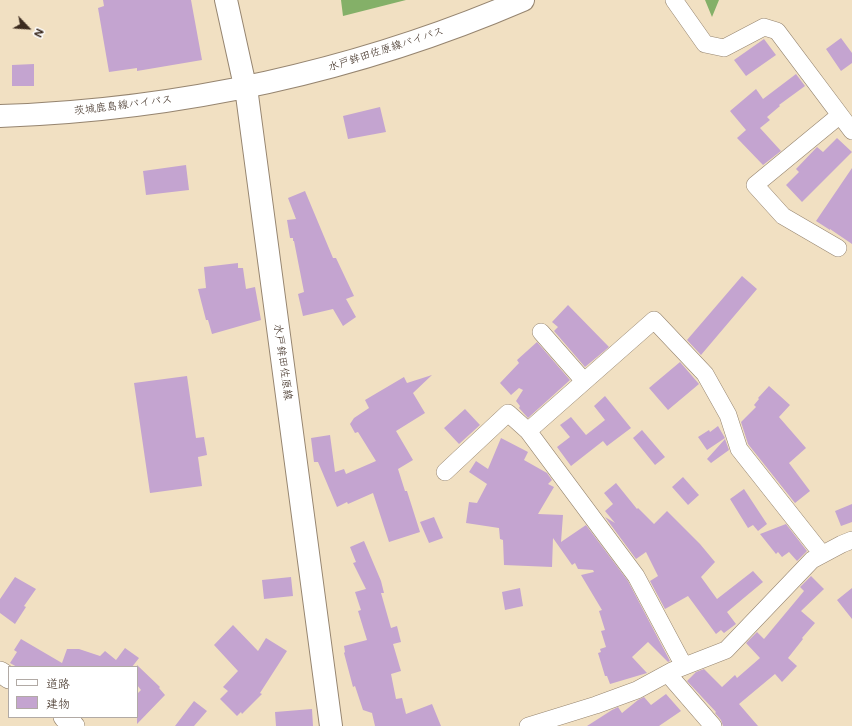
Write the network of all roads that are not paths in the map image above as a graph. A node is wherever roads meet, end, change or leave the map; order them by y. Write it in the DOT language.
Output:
graph roads {
  1 [pos="226,0"];
  2 [pos="523,0"];
  3 [pos="674,0"];
  4 [pos="246,87"];
  5 [pos="840,115"];
  6 [pos="0,116"];
  7 [pos="852,131"];
  8 [pos="838,248"];
  9 [pos="541,332"];
  10 [pos="584,381"];
  11 [pos="528,431"];
  12 [pos="445,472"];
  13 [pos="852,540"];
  14 [pos="822,554"];
  15 [pos="684,666"];
  16 [pos="668,674"];
  17 [pos="65,718"];
  18 [pos="566,720"];
  19 [pos="74,726"];
  20 [pos="331,726"];
  21 [pos="528,726"];
  22 [pos="713,726"];
  1 -- 4 [label="main road, 水戸鉾田佐原線"];
  2 -- 4 [label="main road, 水戸鉾田佐原線バイパス"];
  3 -- 5 [label="street"];
  4 -- 6 [label="main road, 茨城鹿島線バイパス"];
  4 -- 20 [label="main road, 水戸鉾田佐原線"];
  5 -- 7 [label="street"];
  5 -- 8 [label="street"];
  9 -- 10 [label="street"];
  10 -- 11 [label="street"];
  10 -- 14 [label="street"];
  11 -- 12 [label="street"];
  11 -- 15 [label="street"];
  13 -- 14 [label="street"];
  14 -- 15 [label="street"];
  15 -- 16 [label="street"];
  16 -- 18 [label="street"];
  16 -- 22 [label="street"];
  17 -- 19 [label="street"];
  18 -- 21 [label="street"];
}
